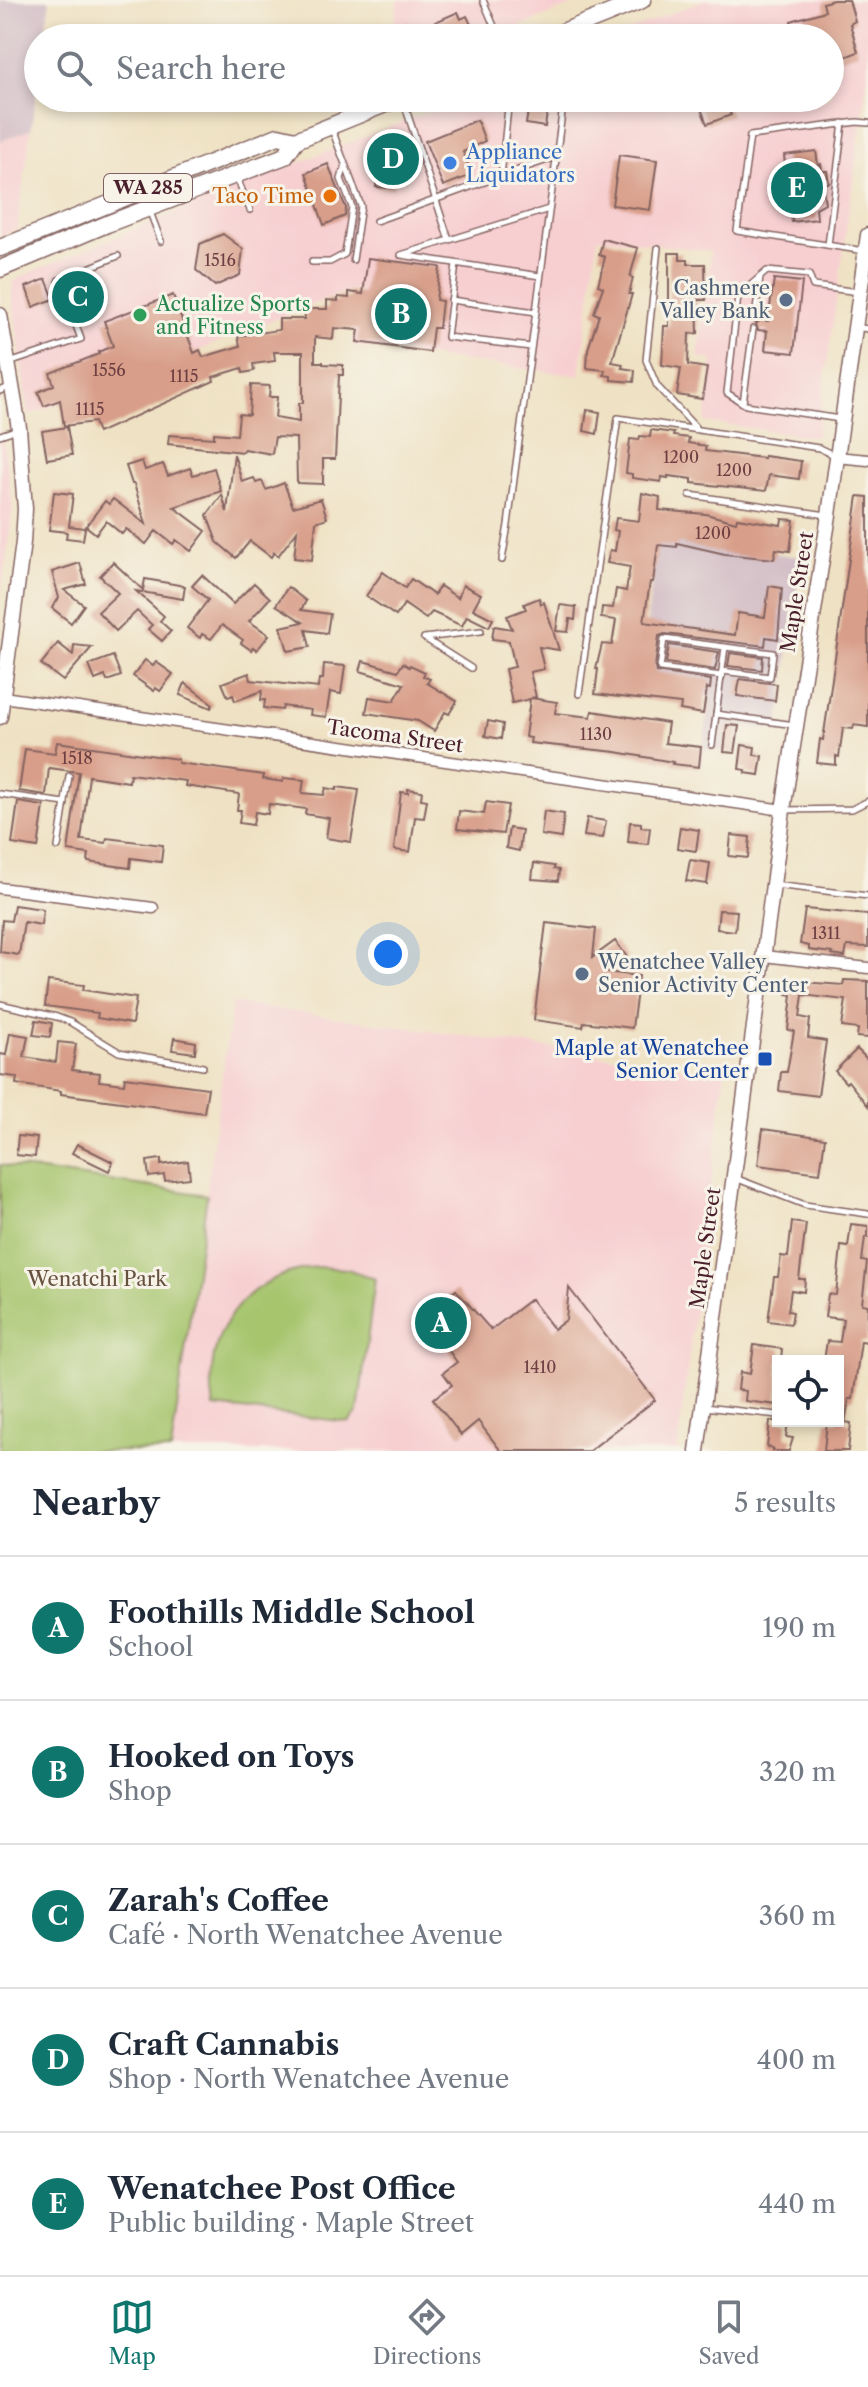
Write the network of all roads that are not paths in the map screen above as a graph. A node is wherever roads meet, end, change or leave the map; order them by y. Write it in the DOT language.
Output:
graph roads {
  1 [pos="483,0"];
  2 [pos="632,2"];
  3 [pos="493,24"];
  4 [pos="589,24"];
  5 [pos="366,112"];
  6 [pos="406,112"];
  7 [pos="508,112"];
  8 [pos="562,112"];
  9 [pos="843,123"];
  10 [pos="868,123"];
  11 [pos="331,126"];
  12 [pos="296,140"];
  13 [pos="556,157"];
  14 [pos="345,163"];
  15 [pos="236,175"];
  16 [pos="501,176"];
  17 [pos="435,200"];
  18 [pos="149,208"];
  19 [pos="549,209"];
  20 [pos="250,210"];
  21 [pos="376,221"];
  22 [pos="868,235"];
  23 [pos="449,240"];
  24 [pos="161,241"];
  25 [pos="828,245"];
  26 [pos="0,248"];
  27 [pos="658,248"];
  28 [pos="866,251"];
  29 [pos="118,256"];
  30 [pos="353,260"];
  31 [pos="312,262"];
  32 [pos="456,264"];
  33 [pos="0,269"];
  34 [pos="540,276"];
  35 [pos="760,276"];
  36 [pos="860,292"];
  37 [pos="451,300"];
  38 [pos="536,312"];
  39 [pos="0,315"];
  40 [pos="755,319"];
  41 [pos="861,328"];
  42 [pos="753,329"];
  43 [pos="531,347"];
  44 [pos="8,363"];
  45 [pos="6,388"];
  46 [pos="743,403"];
  47 [pos="842,420"];
  48 [pos="19,428"];
  49 [pos="695,428"];
  50 [pos="0,435"];
  51 [pos="836,457"];
  52 [pos="868,460"];
  53 [pos="690,495"];
  54 [pos="829,515"];
  55 [pos="502,560"];
  56 [pos="481,631"];
  57 [pos="725,647"];
  58 [pos="471,668"];
  59 [pos="722,674"];
  60 [pos="579,694"];
  61 [pos="3,697"];
  62 [pos="716,714"];
  63 [pos="0,717"];
  64 [pos="796,725"];
  65 [pos="712,745"];
  66 [pos="69,776"];
  67 [pos="0,794"];
  68 [pos="868,801"];
  69 [pos="65,803"];
  70 [pos="783,810"];
  71 [pos="58,847"];
  72 [pos="773,885"];
  73 [pos="0,888"];
  74 [pos="868,896"];
  75 [pos="153,908"];
  76 [pos="764,956"];
  77 [pos="868,968"];
  78 [pos="0,1004"];
  79 [pos="203,1067"];
  80 [pos="735,1178"];
  81 [pos="868,1214"];
  82 [pos="703,1407"];
  83 [pos="772,1414"];
  84 [pos="697,1451"];
  1 -- 3 [label="lane"];
  2 -- 4 [label="main road"];
  5 -- 11 [label="main road, WA 285"];
  6 -- 17 [label="lane"];
  7 -- 16 [label="lane"];
  8 -- 13 [label="lane"];
  9 -- 10 [label="lane"];
  9 -- 25 [label="lane"];
  9 -- 25 [label="lane"];
  11 -- 12 [label="main road, WA 285"];
  11 -- 14 [label="lane"];
  12 -- 15 [label="main road, WA 285"];
  12 -- 26 [label="main road, WA 285"];
  13 -- 16 [label="lane"];
  13 -- 19 [label="lane"];
  14 -- 30 [label="lane"];
  14 -- 31 [label="lane"];
  15 -- 18 [label="main road, WA 285"];
  15 -- 20 [label="lane"];
  16 -- 17 [label="lane"];
  17 -- 21 [label="lane"];
  17 -- 23 [label="lane"];
  18 -- 24 [label="lane"];
  18 -- 33 [label="main road, WA 285"];
  19 -- 23 [label="lane"];
  19 -- 34 [label="lane"];
  22 -- 28 [label="street, Maple Street"];
  23 -- 32 [label="lane"];
  25 -- 28 [label="lane"];
  27 -- 49 [label="lane"];
  28 -- 36 [label="street, Maple Street"];
  29 -- 44 [label="lane"];
  32 -- 34 [label="lane"];
  32 -- 37 [label="lane"];
  34 -- 38 [label="lane"];
  35 -- 36 [label="lane"];
  35 -- 40 [label="lane"];
  35 -- 46 [label="lane"];
  36 -- 41 [label="street, Maple Street"];
  37 -- 38 [label="lane"];
  37 -- 43 [label="lane"];
  38 -- 43 [label="lane"];
  39 -- 44 [label="street"];
  41 -- 47 [label="street, Maple Street"];
  42 -- 46 [label="lane"];
  43 -- 55 [label="lane"];
  44 -- 45 [label="street"];
  45 -- 48 [label="street"];
  46 -- 47 [label="lane"];
  47 -- 51 [label="street, Maple Street"];
  48 -- 50 [label="lane"];
  48 -- 61 [label="street"];
  49 -- 51 [label="lane"];
  49 -- 60 [label="lane"];
  51 -- 52 [label="street"];
  51 -- 54 [label="street, Maple Street"];
  53 -- 54 [label="lane"];
  54 -- 64 [label="street, Maple Street"];
  56 -- 58 [label="lane"];
  57 -- 59 [label="lane"];
  57 -- 59 [label="lane"];
  57 -- 59 [label="lane"];
  59 -- 62 [label="lane"];
  61 -- 63 [label="street"];
  61 -- 70 [label="street, Tacoma Street"];
  62 -- 64 [label="lane"];
  62 -- 65 [label="lane"];
  64 -- 70 [label="street, Maple Street"];
  66 -- 69 [label="lane"];
  67 -- 69 [label="lane"];
  68 -- 70 [label="lane"];
  69 -- 71 [label="lane"];
  70 -- 72 [label="street, Maple Street"];
  72 -- 74 [label="lane"];
  72 -- 76 [label="street, Maple Street"];
  73 -- 75 [label="street"];
  76 -- 77 [label="street"];
  76 -- 80 [label="street, Maple Street"];
  78 -- 79 [label="lane"];
  80 -- 81 [label="lane"];
  80 -- 82 [label="street, Maple Street"];
  82 -- 83 [label="lane"];
  82 -- 84 [label="street, Maple Street"];
}
